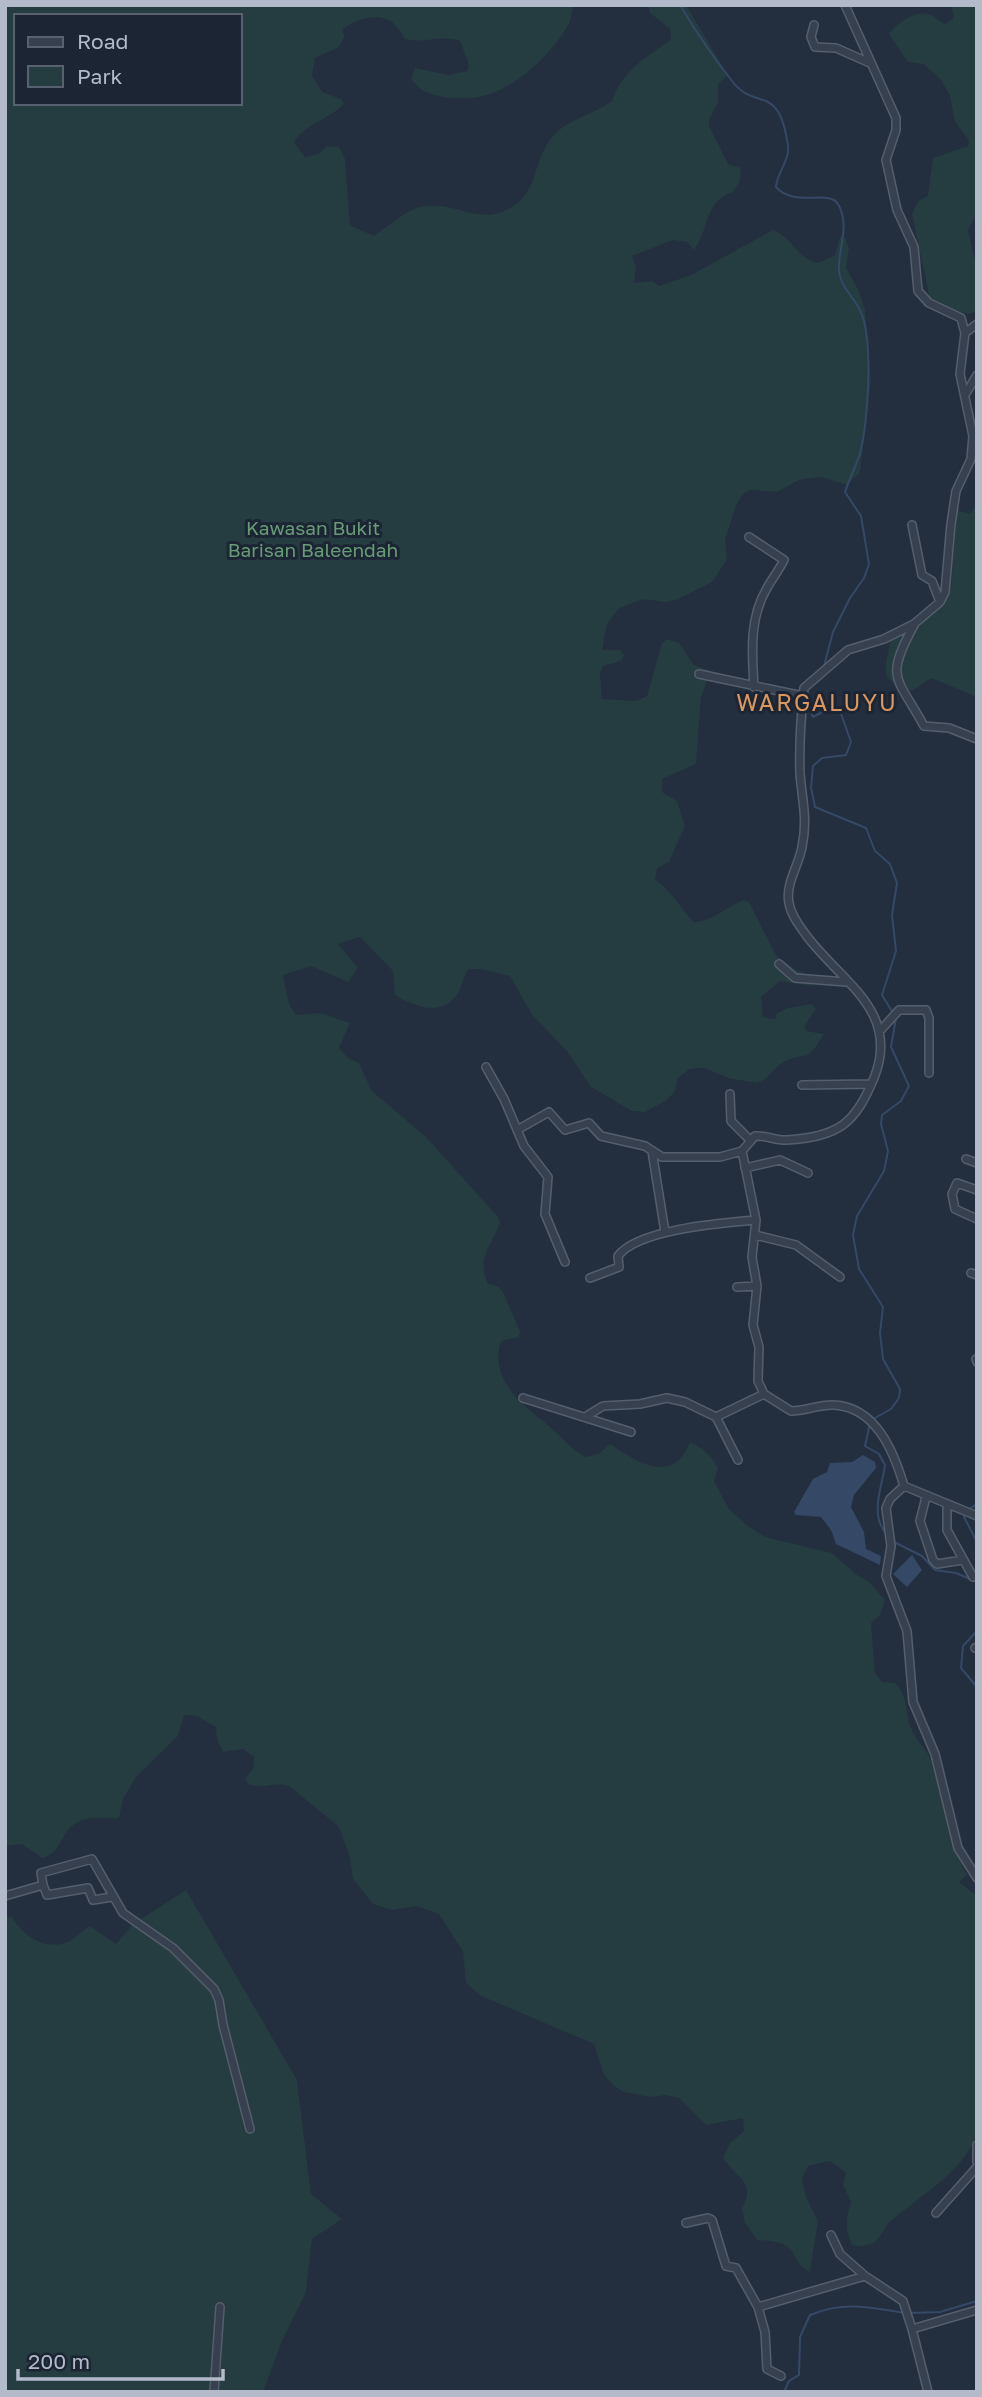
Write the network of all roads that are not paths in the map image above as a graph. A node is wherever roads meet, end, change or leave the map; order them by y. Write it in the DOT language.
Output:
graph roads {
  1 [pos="845,5"];
  2 [pos="814,25"];
  3 [pos="871,63"];
  4 [pos="977,324"];
  5 [pos="965,333"];
  6 [pos="977,375"];
  7 [pos="965,395"];
  8 [pos="912,526"];
  9 [pos="748,537"];
  10 [pos="940,602"];
  11 [pos="914,624"];
  12 [pos="699,674"];
  13 [pos="754,687"];
  14 [pos="803,696"];
  15 [pos="977,739"];
  16 [pos="779,964"];
  17 [pos="846,982"];
  18 [pos="879,1032"];
  19 [pos="486,1067"];
  20 [pos="929,1073"];
  21 [pos="871,1084"];
  22 [pos="803,1085"];
  23 [pos="730,1094"];
  24 [pos="517,1130"];
  25 [pos="750,1140"];
  26 [pos="652,1151"];
  27 [pos="742,1151"];
  28 [pos="966,1159"];
  29 [pos="977,1163"];
  30 [pos="745,1168"];
  31 [pos="808,1173"];
  32 [pos="977,1190"];
  33 [pos="977,1219"];
  34 [pos="756,1220"];
  35 [pos="665,1232"];
  36 [pos="755,1235"];
  37 [pos="565,1262"];
  38 [pos="840,1277"];
  39 [pos="590,1278"];
  40 [pos="757,1286"];
  41 [pos="737,1287"];
  42 [pos="764,1394"];
  43 [pos="523,1398"];
  44 [pos="585,1416"];
  45 [pos="716,1417"];
  46 [pos="631,1432"];
  47 [pos="738,1460"];
  48 [pos="904,1486"];
  49 [pos="926,1497"];
  50 [pos="947,1504"];
  51 [pos="974,1515"];
  52 [pos="963,1560"];
  53 [pos="973,1577"];
  54 [pos="977,1878"];
  55 [pos="43,1885"];
  56 [pos="5,1896"];
  57 [pos="112,1897"];
  58 [pos="250,2129"];
  59 [pos="977,2145"];
  60 [pos="977,2165"];
  61 [pos="936,2213"];
  62 [pos="686,2224"];
  63 [pos="831,2235"];
  64 [pos="865,2276"];
  65 [pos="219,2307"];
  66 [pos="758,2307"];
  67 [pos="977,2310"];
  68 [pos="912,2329"];
  69 [pos="781,2376"];
  70 [pos="214,2392"];
  71 [pos="928,2392"];
  1 -- 3 [label="street"];
  2 -- 3 [label="street"];
  3 -- 5 [label="street"];
  4 -- 5 [label="street"];
  5 -- 7 [label="street"];
  6 -- 7 [label="street"];
  7 -- 10 [label="street"];
  8 -- 10 [label="street"];
  9 -- 13 [label="street"];
  10 -- 11 [label="street"];
  11 -- 14 [label="street"];
  11 -- 15 [label="street"];
  12 -- 13 [label="street"];
  13 -- 14 [label="street"];
  14 -- 17 [label="street"];
  16 -- 17 [label="street"];
  17 -- 18 [label="street"];
  18 -- 20 [label="street"];
  18 -- 21 [label="street"];
  19 -- 24 [label="street"];
  21 -- 22 [label="street"];
  21 -- 25 [label="street"];
  23 -- 25 [label="street"];
  24 -- 26 [label="street"];
  24 -- 37 [label="street"];
  25 -- 27 [label="street"];
  26 -- 27 [label="street"];
  26 -- 35 [label="street"];
  27 -- 30 [label="street"];
  28 -- 29 [label="street"];
  30 -- 31 [label="street"];
  30 -- 34 [label="street"];
  32 -- 33 [label="street"];
  34 -- 35 [label="street"];
  34 -- 36 [label="street"];
  35 -- 39 [label="street"];
  36 -- 38 [label="street"];
  36 -- 40 [label="street"];
  40 -- 41 [label="street"];
  40 -- 42 [label="street"];
  42 -- 45 [label="street"];
  42 -- 48 [label="street"];
  43 -- 44 [label="street"];
  44 -- 45 [label="street"];
  44 -- 46 [label="street"];
  45 -- 47 [label="street"];
  48 -- 49 [label="street"];
  48 -- 54 [label="street"];
  49 -- 50 [label="street"];
  49 -- 52 [label="street"];
  50 -- 51 [label="street"];
  50 -- 52 [label="street"];
  52 -- 53 [label="street"];
  55 -- 56 [label="street"];
  55 -- 57 [label="street"];
  55 -- 57 [label="street"];
  57 -- 58 [label="street"];
  59 -- 60 [label="street"];
  60 -- 61 [label="street"];
  62 -- 66 [label="street"];
  63 -- 64 [label="street"];
  64 -- 66 [label="street"];
  64 -- 68 [label="street"];
  65 -- 70 [label="street"];
  66 -- 69 [label="street"];
  67 -- 68 [label="street"];
  68 -- 71 [label="street"];
}
